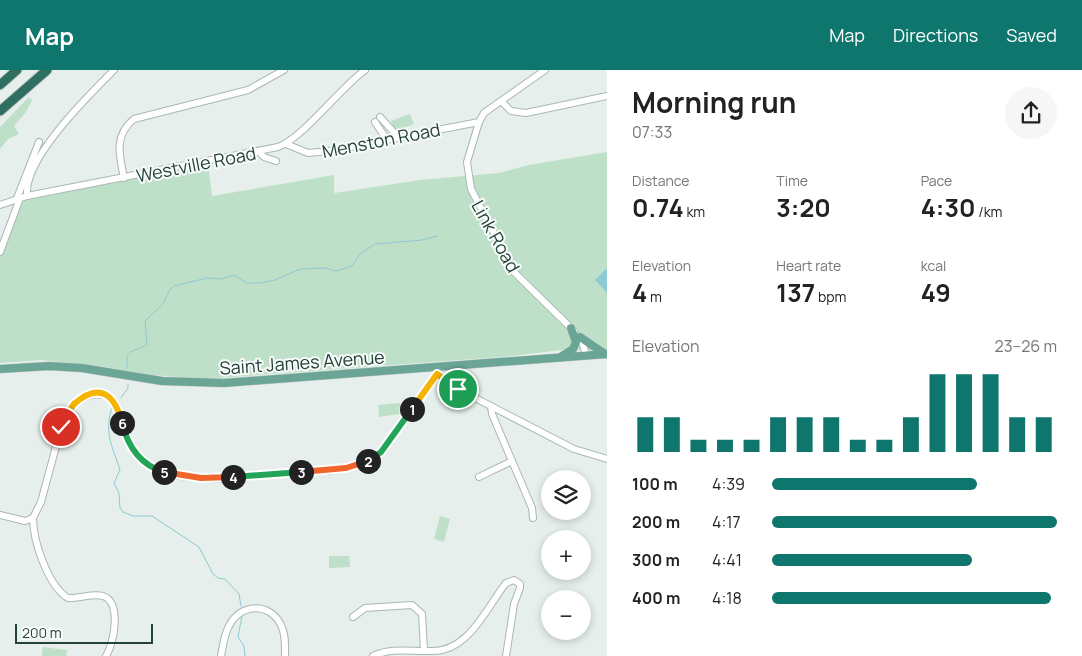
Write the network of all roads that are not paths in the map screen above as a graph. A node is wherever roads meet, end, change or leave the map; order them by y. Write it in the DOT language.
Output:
graph roads {
  1 [pos="17,70"];
  2 [pos="47,70"];
  3 [pos="114,70"];
  4 [pos="284,70"];
  5 [pos="365,70"];
  6 [pos="545,70"];
  7 [pos="0,85"];
  8 [pos="607,96"];
  9 [pos="501,101"];
  10 [pos="0,111"];
  11 [pos="478,122"];
  12 [pos="400,138"];
  13 [pos="387,140"];
  14 [pos="39,142"];
  15 [pos="286,144"];
  16 [pos="258,151"];
  17 [pos="276,161"];
  18 [pos="124,178"];
  19 [pos="21,197"];
  20 [pos="0,205"];
  21 [pos="0,252"];
  22 [pos="570,328"];
  23 [pos="580,337"];
  24 [pos="606,354"];
  25 [pos="586,355"];
  26 [pos="560,357"];
  27 [pos="0,369"];
  28 [pos="437,371"];
  29 [pos="491,406"];
  30 [pos="607,458"];
  31 [pos="512,461"];
  32 [pos="479,477"];
  33 [pos="0,515"];
  34 [pos="33,518"];
  35 [pos="533,518"];
  36 [pos="353,617"];
  37 [pos="424,650"];
  38 [pos="106,656"];
  39 [pos="221,656"];
  40 [pos="285,656"];
  41 [pos="373,656"];
  42 [pos="506,656"];
  1 -- 7 [label="highway"];
  2 -- 10 [label="highway"];
  3 -- 19 [label="street"];
  4 -- 18 [label="street"];
  5 -- 15 [label="street"];
  6 -- 9 [label="street"];
  8 -- 9 [label="street"];
  9 -- 11 [label="street"];
  11 -- 12 [label="street, Menston Road"];
  11 -- 22 [label="street, Link Road"];
  12 -- 13 [label="street, Menston Road"];
  12 -- 13 [label="street"];
  13 -- 15 [label="street, Menston Road"];
  14 -- 19 [label="street"];
  15 -- 16 [label="street, Westville Road"];
  16 -- 17 [label="street"];
  16 -- 18 [label="street, Westville Road"];
  18 -- 19 [label="street, Westville Road"];
  19 -- 20 [label="street, Westville Road"];
  19 -- 21 [label="street"];
  22 -- 23 [label="street, Link Road"];
  22 -- 26 [label="main road"];
  23 -- 24 [label="main road"];
  23 -- 25 [label="street, Link Road"];
  24 -- 25 [label="main road, Saint James Avenue"];
  25 -- 26 [label="main road, Saint James Avenue"];
  26 -- 28 [label="main road, Saint James Avenue"];
  27 -- 28 [label="main road, Saint James Avenue"];
  28 -- 29 [label="street"];
  28 -- 34 [label="street"];
  29 -- 30 [label="street"];
  29 -- 31 [label="street"];
  31 -- 32 [label="street"];
  31 -- 35 [label="street"];
  33 -- 34 [label="street"];
  34 -- 38 [label="street"];
  36 -- 37 [label="street"];
  37 -- 41 [label="street"];
  37 -- 42 [label="street"];
  39 -- 40 [label="street"];
}
